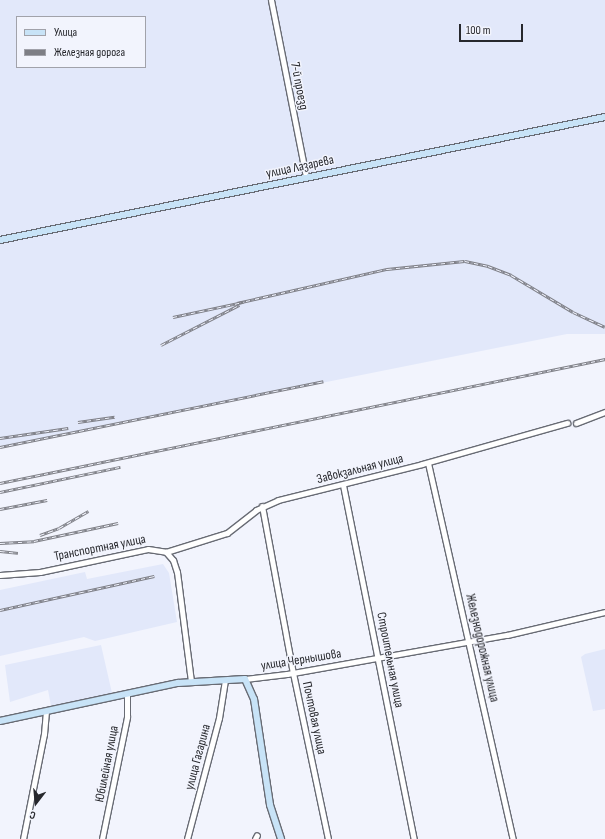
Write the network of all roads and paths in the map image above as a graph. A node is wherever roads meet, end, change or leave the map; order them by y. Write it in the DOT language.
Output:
graph roads {
  1 [pos="271,0"];
  2 [pos="605,117"];
  3 [pos="306,177"];
  4 [pos="0,240"];
  5 [pos="605,412"];
  6 [pos="576,423"];
  7 [pos="567,424"];
  8 [pos="428,463"];
  9 [pos="343,485"];
  10 [pos="262,506"];
  11 [pos="166,552"];
  12 [pos="0,575"];
  13 [pos="605,612"];
  14 [pos="469,640"];
  15 [pos="378,658"];
  16 [pos="293,673"];
  17 [pos="245,679"];
  18 [pos="225,680"];
  19 [pos="191,681"];
  20 [pos="127,693"];
  21 [pos="46,711"];
  22 [pos="0,721"];
  23 [pos="23,839"];
  24 [pos="102,839"];
  25 [pos="187,839"];
  26 [pos="281,839"];
  27 [pos="328,839"];
  28 [pos="414,839"];
  29 [pos="513,839"];
  1 -- 3 [label="street, 7-й проезд"];
  2 -- 3 [label="main road, улица Лазарева"];
  3 -- 4 [label="main road, улица Лазарева"];
  5 -- 6 [label="street"];
  7 -- 8 [label="street, Завокзальная улица"];
  8 -- 9 [label="street, Завокзальная улица"];
  8 -- 14 [label="street, Железнодорожная улица"];
  9 -- 10 [label="street, Завокзальная улица"];
  9 -- 15 [label="street, Строительная улица"];
  10 -- 11 [label="street, Завокзальная улица"];
  10 -- 16 [label="street, Почтовая улица"];
  11 -- 12 [label="street, Транспортная улица"];
  11 -- 19 [label="street"];
  13 -- 14 [label="street, улица Чернышова"];
  14 -- 15 [label="street, улица Чернышова"];
  14 -- 29 [label="street, Железнодорожная улица"];
  15 -- 16 [label="street, улица Чернышова"];
  15 -- 28 [label="street, Строительная улица"];
  16 -- 17 [label="street, улица Чернышова"];
  16 -- 27 [label="street, Почтовая улица"];
  17 -- 18 [label="main road, улица Чернышова"];
  17 -- 26 [label="main road"];
  18 -- 19 [label="main road, улица Чернышова"];
  18 -- 25 [label="street, улица Гагарина"];
  19 -- 20 [label="main road, улица Чернышова"];
  20 -- 21 [label="main road, улица Чернышова"];
  20 -- 24 [label="street, Юбилейная улица"];
  21 -- 22 [label="main road, улица Чернышова"];
  21 -- 23 [label="street"];
}
